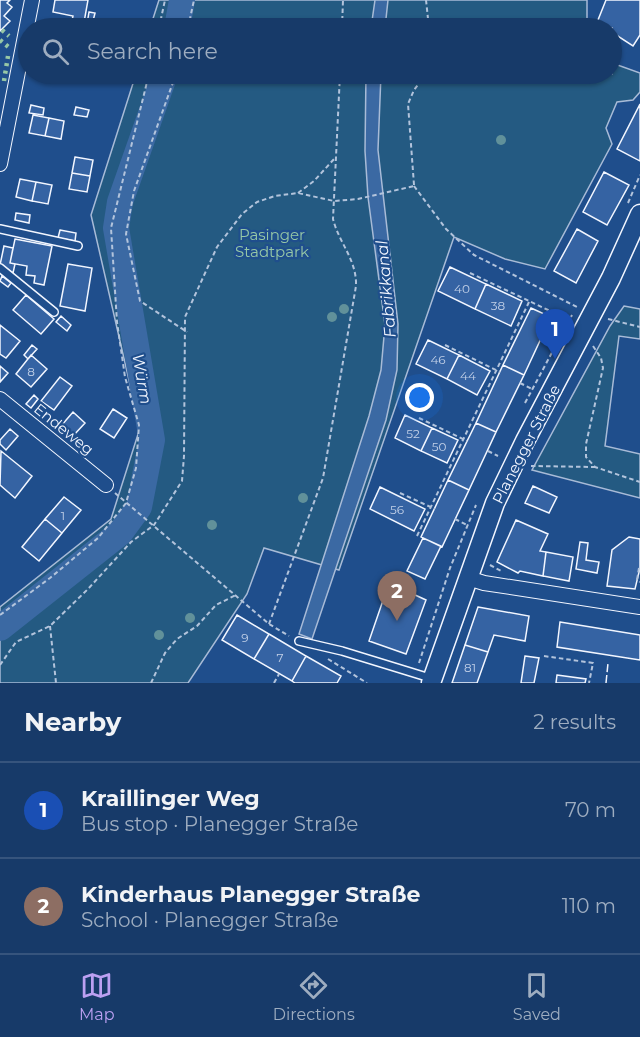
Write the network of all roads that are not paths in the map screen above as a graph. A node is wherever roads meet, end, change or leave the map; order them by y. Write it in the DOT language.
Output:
graph roads {
  1 [pos="32,0"];
  2 [pos="28,18"];
  3 [pos="18,70"];
  4 [pos="0,159"];
  5 [pos="640,214"];
  6 [pos="0,229"];
  7 [pos="78,246"];
  8 [pos="0,268"];
  9 [pos="54,312"];
  10 [pos="0,399"];
  11 [pos="106,485"];
  12 [pos="468,578"];
  13 [pos="640,607"];
  14 [pos="298,641"];
  15 [pos="426,679"];
  1 -- 2 [label="street"];
  3 -- 4 [label="street"];
  5 -- 12 [label="main road, Planegger Straße"];
  6 -- 7 [label="lane"];
  8 -- 9 [label="lane"];
  10 -- 11 [label="street, Endeweg"];
  12 -- 13 [label="street"];
  12 -- 15 [label="main road, Planegger Straße"];
  14 -- 15 [label="lane"];
}
